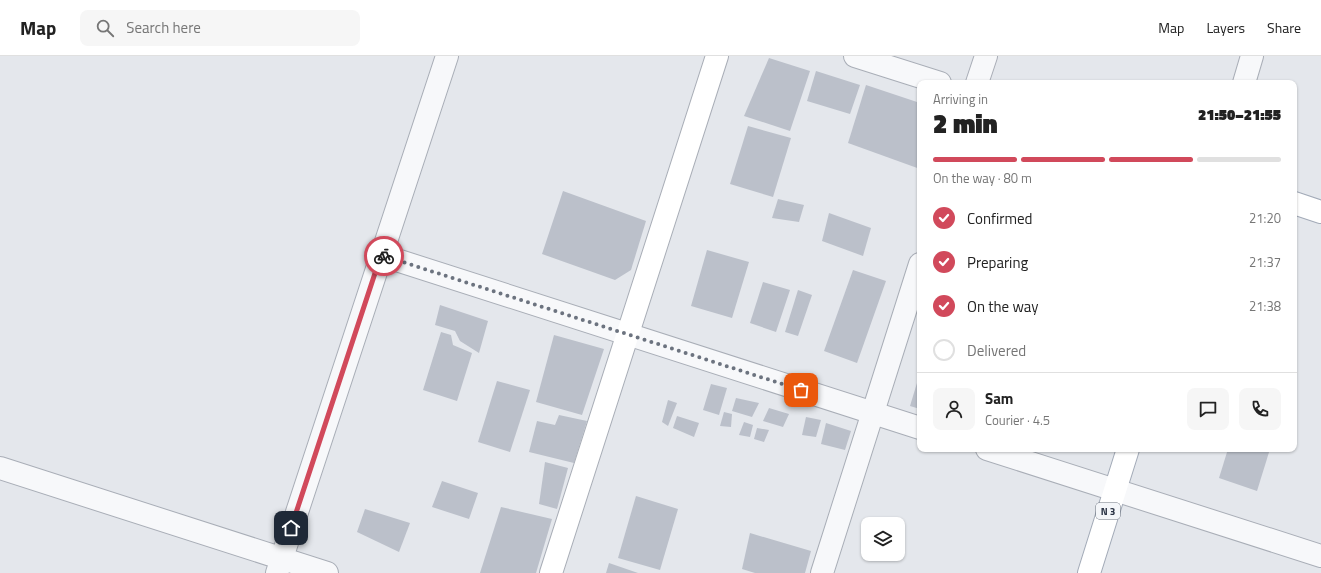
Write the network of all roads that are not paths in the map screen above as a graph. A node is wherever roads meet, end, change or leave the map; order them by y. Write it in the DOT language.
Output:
graph roads {
  1 [pos="447,56"];
  2 [pos="717,56"];
  3 [pos="855,56"];
  4 [pos="986,56"];
  5 [pos="1252,56"];
  6 [pos="931,80"];
  7 [pos="978,80"];
  8 [pos="1245,80"];
  9 [pos="1297,204"];
  10 [pos="1321,212"];
  11 [pos="381,255"];
  12 [pos="917,274"];
  13 [pos="628,334"];
  14 [pos="873,413"];
  15 [pos="917,427"];
  16 [pos="996,452"];
  17 [pos="1127,452"];
  18 [pos="0,468"];
  19 [pos="1115,490"];
  20 [pos="1321,556"];
  21 [pos="279,566"];
  22 [pos="327,573"];
  23 [pos="551,573"];
  24 [pos="822,573"];
  25 [pos="1089,573"];
  1 -- 11 [label="street"];
  2 -- 13 [label="street"];
  3 -- 6 [label="street"];
  4 -- 7 [label="street"];
  5 -- 8 [label="street"];
  9 -- 10 [label="street"];
  11 -- 13 [label="street"];
  11 -- 21 [label="street"];
  12 -- 14 [label="street"];
  13 -- 14 [label="street"];
  13 -- 23 [label="street"];
  14 -- 15 [label="street"];
  14 -- 24 [label="street"];
  16 -- 19 [label="street"];
  17 -- 19 [label="street, N 3"];
  18 -- 21 [label="street"];
  19 -- 20 [label="street"];
  19 -- 25 [label="street, N 3"];
  21 -- 22 [label="street"];
}
